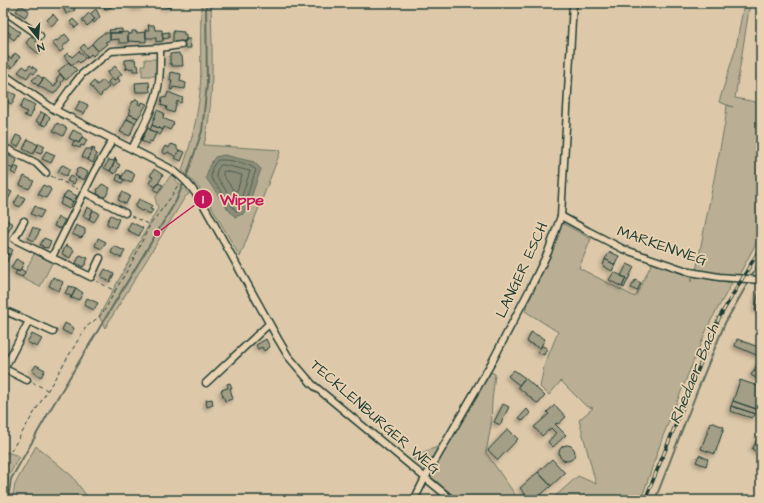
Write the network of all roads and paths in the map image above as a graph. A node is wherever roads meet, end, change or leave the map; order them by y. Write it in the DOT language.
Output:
graph roads {
  1 [pos="573,3"];
  2 [pos="3,10"];
  3 [pos="40,36"];
  4 [pos="181,46"];
  5 [pos="160,48"];
  6 [pos="3,74"];
  7 [pos="55,110"];
  8 [pos="112,139"];
  9 [pos="3,147"];
  10 [pos="132,149"];
  11 [pos="46,173"];
  12 [pos="179,177"];
  13 [pos="84,192"];
  14 [pos="125,213"];
  15 [pos="561,216"];
  16 [pos="24,221"];
  17 [pos="150,225"];
  18 [pos="52,257"];
  19 [pos="100,258"];
  20 [pos="91,277"];
  21 [pos="761,280"];
  22 [pos="115,291"];
  23 [pos="3,310"];
  24 [pos="29,321"];
  25 [pos="269,324"];
  26 [pos="53,332"];
  27 [pos="4,369"];
  28 [pos="27,380"];
  29 [pos="206,383"];
  30 [pos="47,391"];
  31 [pos="11,451"];
  32 [pos="425,478"];
  33 [pos="414,500"];
  34 [pos="452,500"];
  1 -- 15 [label="street, LANGER ESCH"];
  2 -- 3 [label="street"];
  4 -- 5 [label="street"];
  5 -- 7 [label="street"];
  5 -- 10 [label="street"];
  6 -- 7 [label="street, TECKLENBURGER WEG"];
  7 -- 8 [label="street, TECKLENBURGER WEG"];
  8 -- 10 [label="street, TECKLENBURGER WEG"];
  8 -- 13 [label="street"];
  9 -- 11 [label="street"];
  10 -- 12 [label="street, TECKLENBURGER WEG"];
  11 -- 13 [label="path"];
  12 -- 17 [label="path"];
  12 -- 25 [label="street, TECKLENBURGER WEG"];
  13 -- 14 [label="street"];
  13 -- 18 [label="street"];
  14 -- 17 [label="path"];
  15 -- 21 [label="street, MARKENWEG"];
  15 -- 32 [label="street, LANGER ESCH"];
  16 -- 18 [label="street"];
  17 -- 22 [label="path"];
  18 -- 20 [label="street"];
  19 -- 20 [label="street"];
  20 -- 22 [label="path"];
  22 -- 30 [label="path"];
  23 -- 24 [label="street"];
  24 -- 26 [label="street"];
  24 -- 27 [label="street"];
  25 -- 29 [label="street"];
  25 -- 32 [label="street, TECKLENBURGER WEG"];
  27 -- 28 [label="street"];
  28 -- 30 [label="path"];
  30 -- 31 [label="path"];
  32 -- 33 [label="street, LANGER ESCH"];
  32 -- 34 [label="street, TECKLENBURGER WEG"];
}
